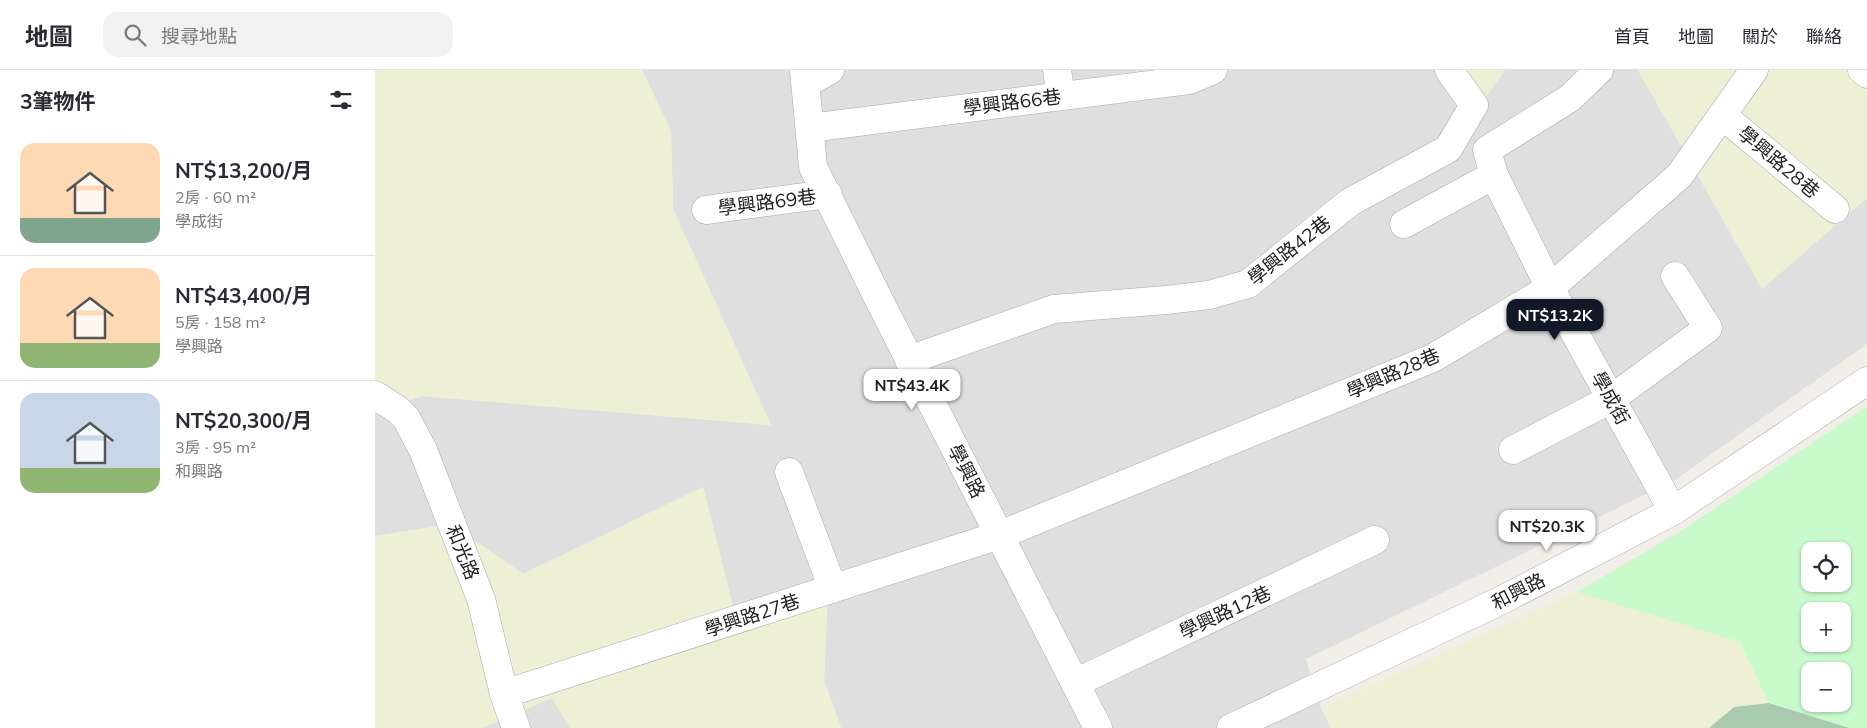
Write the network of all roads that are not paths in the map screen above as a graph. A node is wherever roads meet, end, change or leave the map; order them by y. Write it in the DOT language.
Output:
graph roads {
  1 [pos="830,70"];
  2 [pos="1213,70"];
  3 [pos="1449,70"];
  4 [pos="1599,70"];
  5 [pos="1862,70"];
  6 [pos="1745,73"];
  7 [pos="1867,74"];
  8 [pos="805,77"];
  9 [pos="1059,83"];
  10 [pos="1722,115"];
  11 [pos="810,128"];
  12 [pos="1491,162"];
  13 [pos="828,194"];
  14 [pos="1835,209"];
  15 [pos="706,210"];
  16 [pos="1404,224"];
  17 [pos="1675,276"];
  18 [pos="1550,288"];
  19 [pos="909,360"];
  20 [pos="1867,381"];
  21 [pos="375,395"];
  22 [pos="1611,399"];
  23 [pos="1513,450"];
  24 [pos="789,472"];
  25 [pos="1673,511"];
  26 [pos="1000,536"];
  27 [pos="1375,540"];
  28 [pos="833,589"];
  29 [pos="1075,683"];
  30 [pos="504,694"];
  31 [pos="516,728"];
  32 [pos="1098,728"];
  33 [pos="1231,728"];
  1 -- 8 [label="street"];
  2 -- 9 [label="street, 學興路66巷"];
  3 -- 19 [label="street, 學興路42巷"];
  4 -- 12 [label="street"];
  5 -- 7 [label="street"];
  6 -- 10 [label="street, 學興路28巷"];
  8 -- 11 [label="street, 學興路"];
  9 -- 11 [label="street, 學興路66巷"];
  10 -- 14 [label="street, 學興路28巷"];
  10 -- 18 [label="street, 學興路28巷"];
  11 -- 13 [label="street, 學興路"];
  12 -- 16 [label="street"];
  12 -- 18 [label="street, 學成街"];
  13 -- 15 [label="street, 學興路69巷"];
  13 -- 19 [label="street, 學興路"];
  17 -- 22 [label="street"];
  18 -- 22 [label="street, 學成街"];
  18 -- 26 [label="street, 學興路28巷"];
  19 -- 26 [label="street, 學興路"];
  20 -- 25 [label="street, 和興路"];
  21 -- 30 [label="street, 和光路"];
  22 -- 23 [label="street"];
  22 -- 25 [label="street, 學成街"];
  24 -- 28 [label="street"];
  25 -- 33 [label="street, 和興路"];
  26 -- 28 [label="street, 學興路27巷"];
  26 -- 29 [label="street, 學興路"];
  27 -- 29 [label="street, 學興路12巷"];
  28 -- 30 [label="street, 學興路27巷"];
  29 -- 32 [label="street, 學興路"];
  30 -- 31 [label="street, 和光路"];
}
